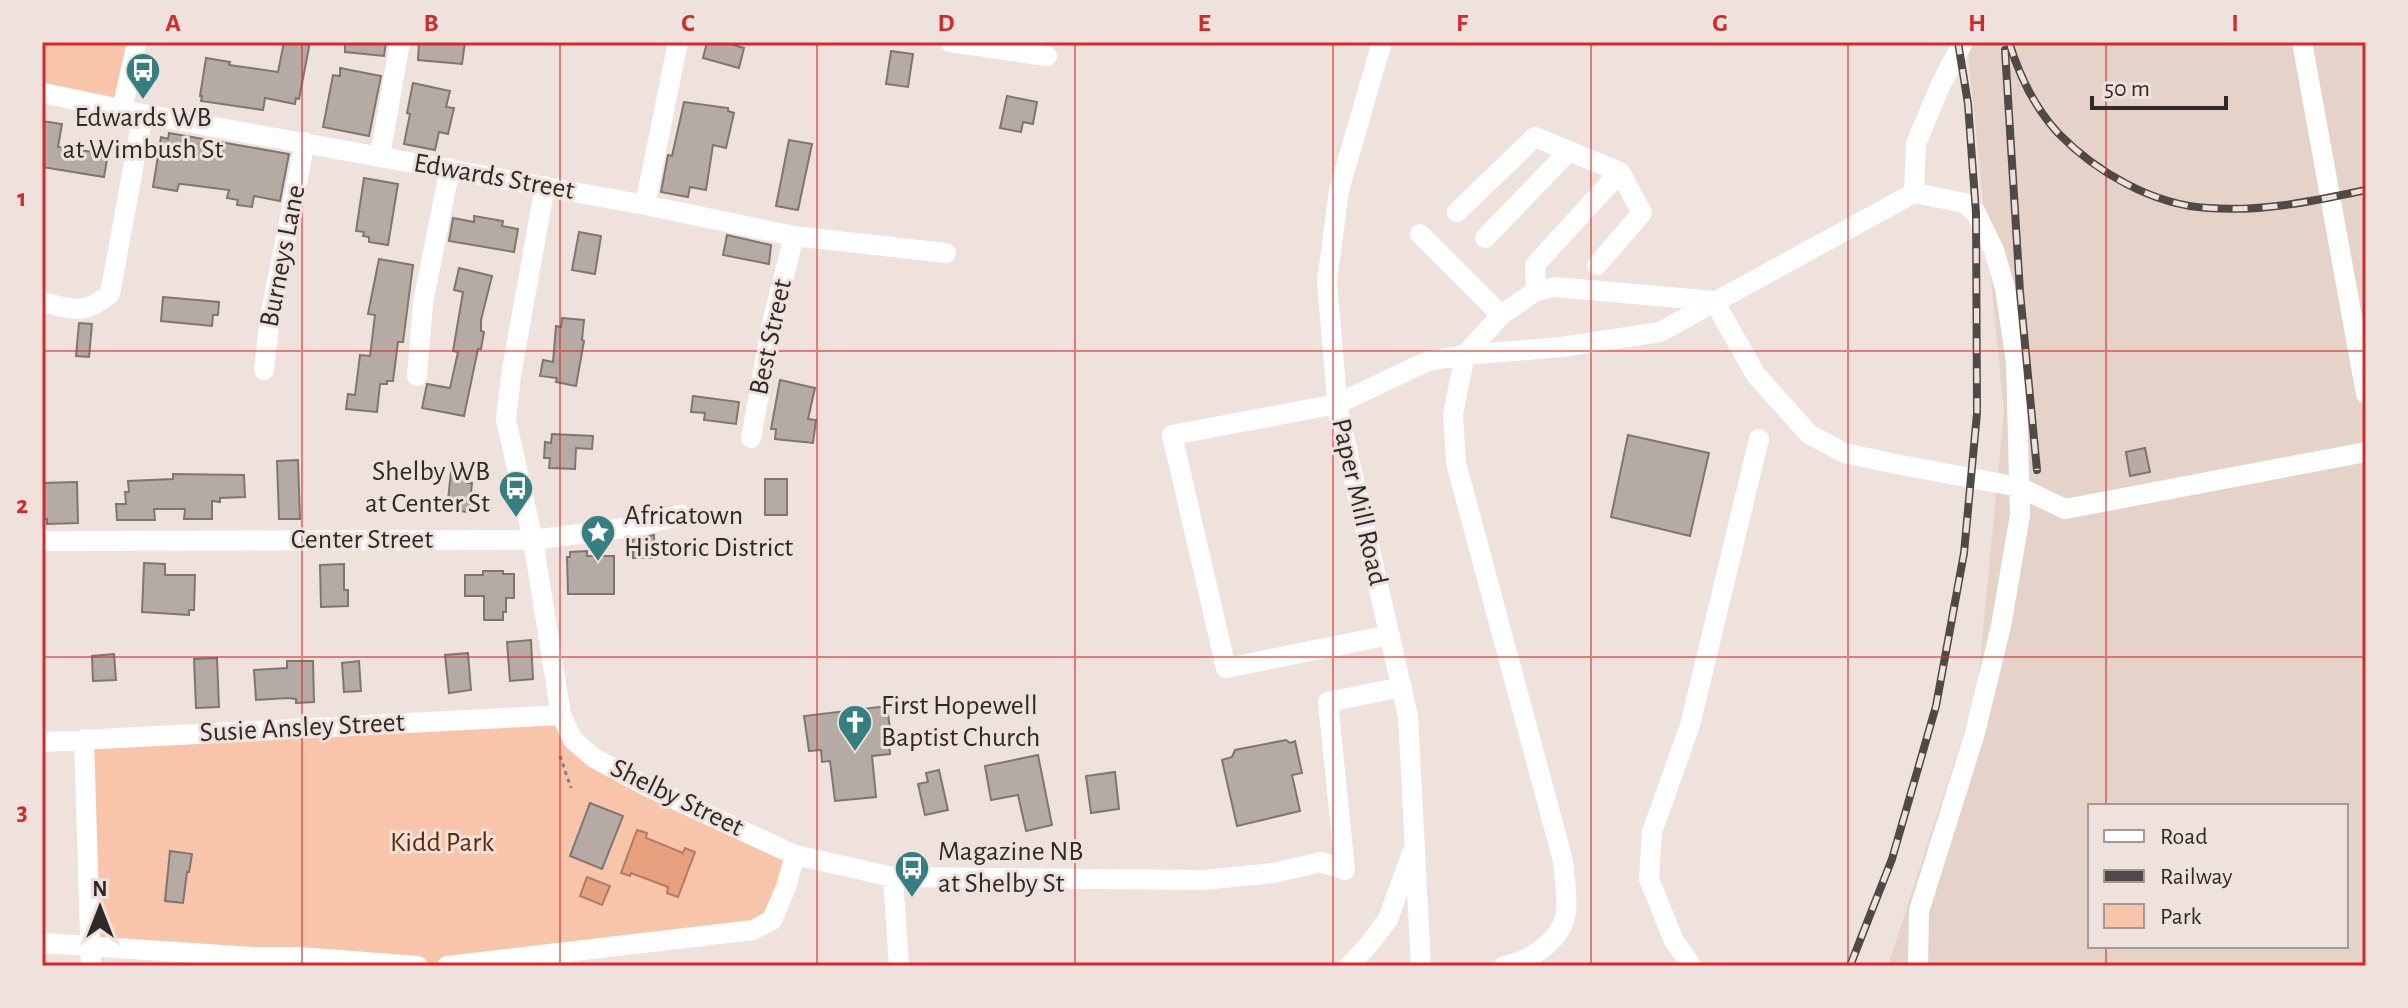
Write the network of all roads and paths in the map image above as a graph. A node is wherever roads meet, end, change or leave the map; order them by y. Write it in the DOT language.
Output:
graph roads {
  1 [pos="137,42"];
  2 [pos="400,42"];
  3 [pos="678,42"];
  4 [pos="950,42"];
  5 [pos="1382,42"];
  6 [pos="1963,42"];
  7 [pos="2302,42"];
  8 [pos="1047,56"];
  9 [pos="42,93"];
  10 [pos="122,109"];
  11 [pos="143,114"];
  12 [pos="305,142"];
  13 [pos="1569,151"];
  14 [pos="380,156"];
  15 [pos="450,168"];
  16 [pos="1620,172"];
  17 [pos="545,186"];
  18 [pos="1914,193"];
  19 [pos="645,205"];
  20 [pos="1457,212"];
  21 [pos="1420,234"];
  22 [pos="794,236"];
  23 [pos="1485,238"];
  24 [pos="946,253"];
  25 [pos="1597,265"];
  26 [pos="1536,291"];
  27 [pos="1714,301"];
  28 [pos="42,302"];
  29 [pos="1501,315"];
  30 [pos="1465,355"];
  31 [pos="264,370"];
  32 [pos="417,376"];
  33 [pos="2366,394"];
  34 [pos="1337,404"];
  35 [pos="751,438"];
  36 [pos="1759,439"];
  37 [pos="2366,452"];
  38 [pos="2019,487"];
  39 [pos="681,515"];
  40 [pos="533,540"];
  41 [pos="42,541"];
  42 [pos="1390,635"];
  43 [pos="1402,687"];
  44 [pos="561,715"];
  45 [pos="84,739"];
  46 [pos="42,742"];
  47 [pos="560,756"];
  48 [pos="571,788"];
  49 [pos="1415,846"];
  50 [pos="795,855"];
  51 [pos="893,877"];
  52 [pos="42,943"];
  53 [pos="91,944"];
  54 [pos="91,966"];
  55 [pos="418,966"];
  56 [pos="447,966"];
  57 [pos="899,966"];
  58 [pos="1349,966"];
  59 [pos="1421,966"];
  60 [pos="1504,966"];
  61 [pos="1692,966"];
  62 [pos="1918,966"];
  1 -- 10 [label="street"];
  2 -- 14 [label="street"];
  3 -- 19 [label="street"];
  4 -- 8 [label="street"];
  5 -- 34 [label="street, Paper Mill Road"];
  6 -- 18 [label="street"];
  7 -- 33 [label="street"];
  9 -- 10 [label="street, Edwards Street"];
  10 -- 11 [label="street, Edwards Street"];
  11 -- 12 [label="street, Edwards Street"];
  11 -- 28 [label="street"];
  12 -- 14 [label="street, Edwards Street"];
  12 -- 31 [label="street, Burneys Lane"];
  13 -- 16 [label="street"];
  13 -- 20 [label="street"];
  13 -- 23 [label="street"];
  14 -- 15 [label="street, Edwards Street"];
  15 -- 17 [label="street, Edwards Street"];
  15 -- 32 [label="street"];
  16 -- 25 [label="street"];
  16 -- 26 [label="street"];
  17 -- 19 [label="street, Edwards Street"];
  17 -- 40 [label="street, Shelby Street"];
  18 -- 27 [label="street"];
  18 -- 38 [label="street"];
  19 -- 22 [label="street, Edwards Street"];
  21 -- 29 [label="street"];
  22 -- 24 [label="street, Edwards Street"];
  22 -- 35 [label="street, Best Street"];
  26 -- 27 [label="street"];
  26 -- 29 [label="street"];
  27 -- 30 [label="street"];
  27 -- 38 [label="street"];
  29 -- 30 [label="street"];
  30 -- 34 [label="street"];
  30 -- 60 [label="street"];
  34 -- 42 [label="street, Paper Mill Road"];
  34 -- 42 [label="street"];
  36 -- 61 [label="street"];
  37 -- 38 [label="street"];
  38 -- 62 [label="street"];
  39 -- 40 [label="street, Center Street"];
  40 -- 41 [label="street, Center Street"];
  40 -- 44 [label="street, Shelby Street"];
  42 -- 43 [label="street, Paper Mill Road"];
  43 -- 49 [label="street, Paper Mill Road"];
  43 -- 51 [label="street, Shelby Street"];
  44 -- 45 [label="street, Susie Ansley Street"];
  44 -- 50 [label="street, Shelby Street"];
  45 -- 46 [label="street, Susie Ansley Street"];
  45 -- 53 [label="street"];
  47 -- 48 [label="path"];
  49 -- 58 [label="street"];
  49 -- 59 [label="street, Paper Mill Road"];
  50 -- 51 [label="street, Shelby Street"];
  50 -- 56 [label="street"];
  51 -- 57 [label="street"];
  52 -- 53 [label="street"];
  53 -- 54 [label="street"];
  53 -- 55 [label="street"];
}
